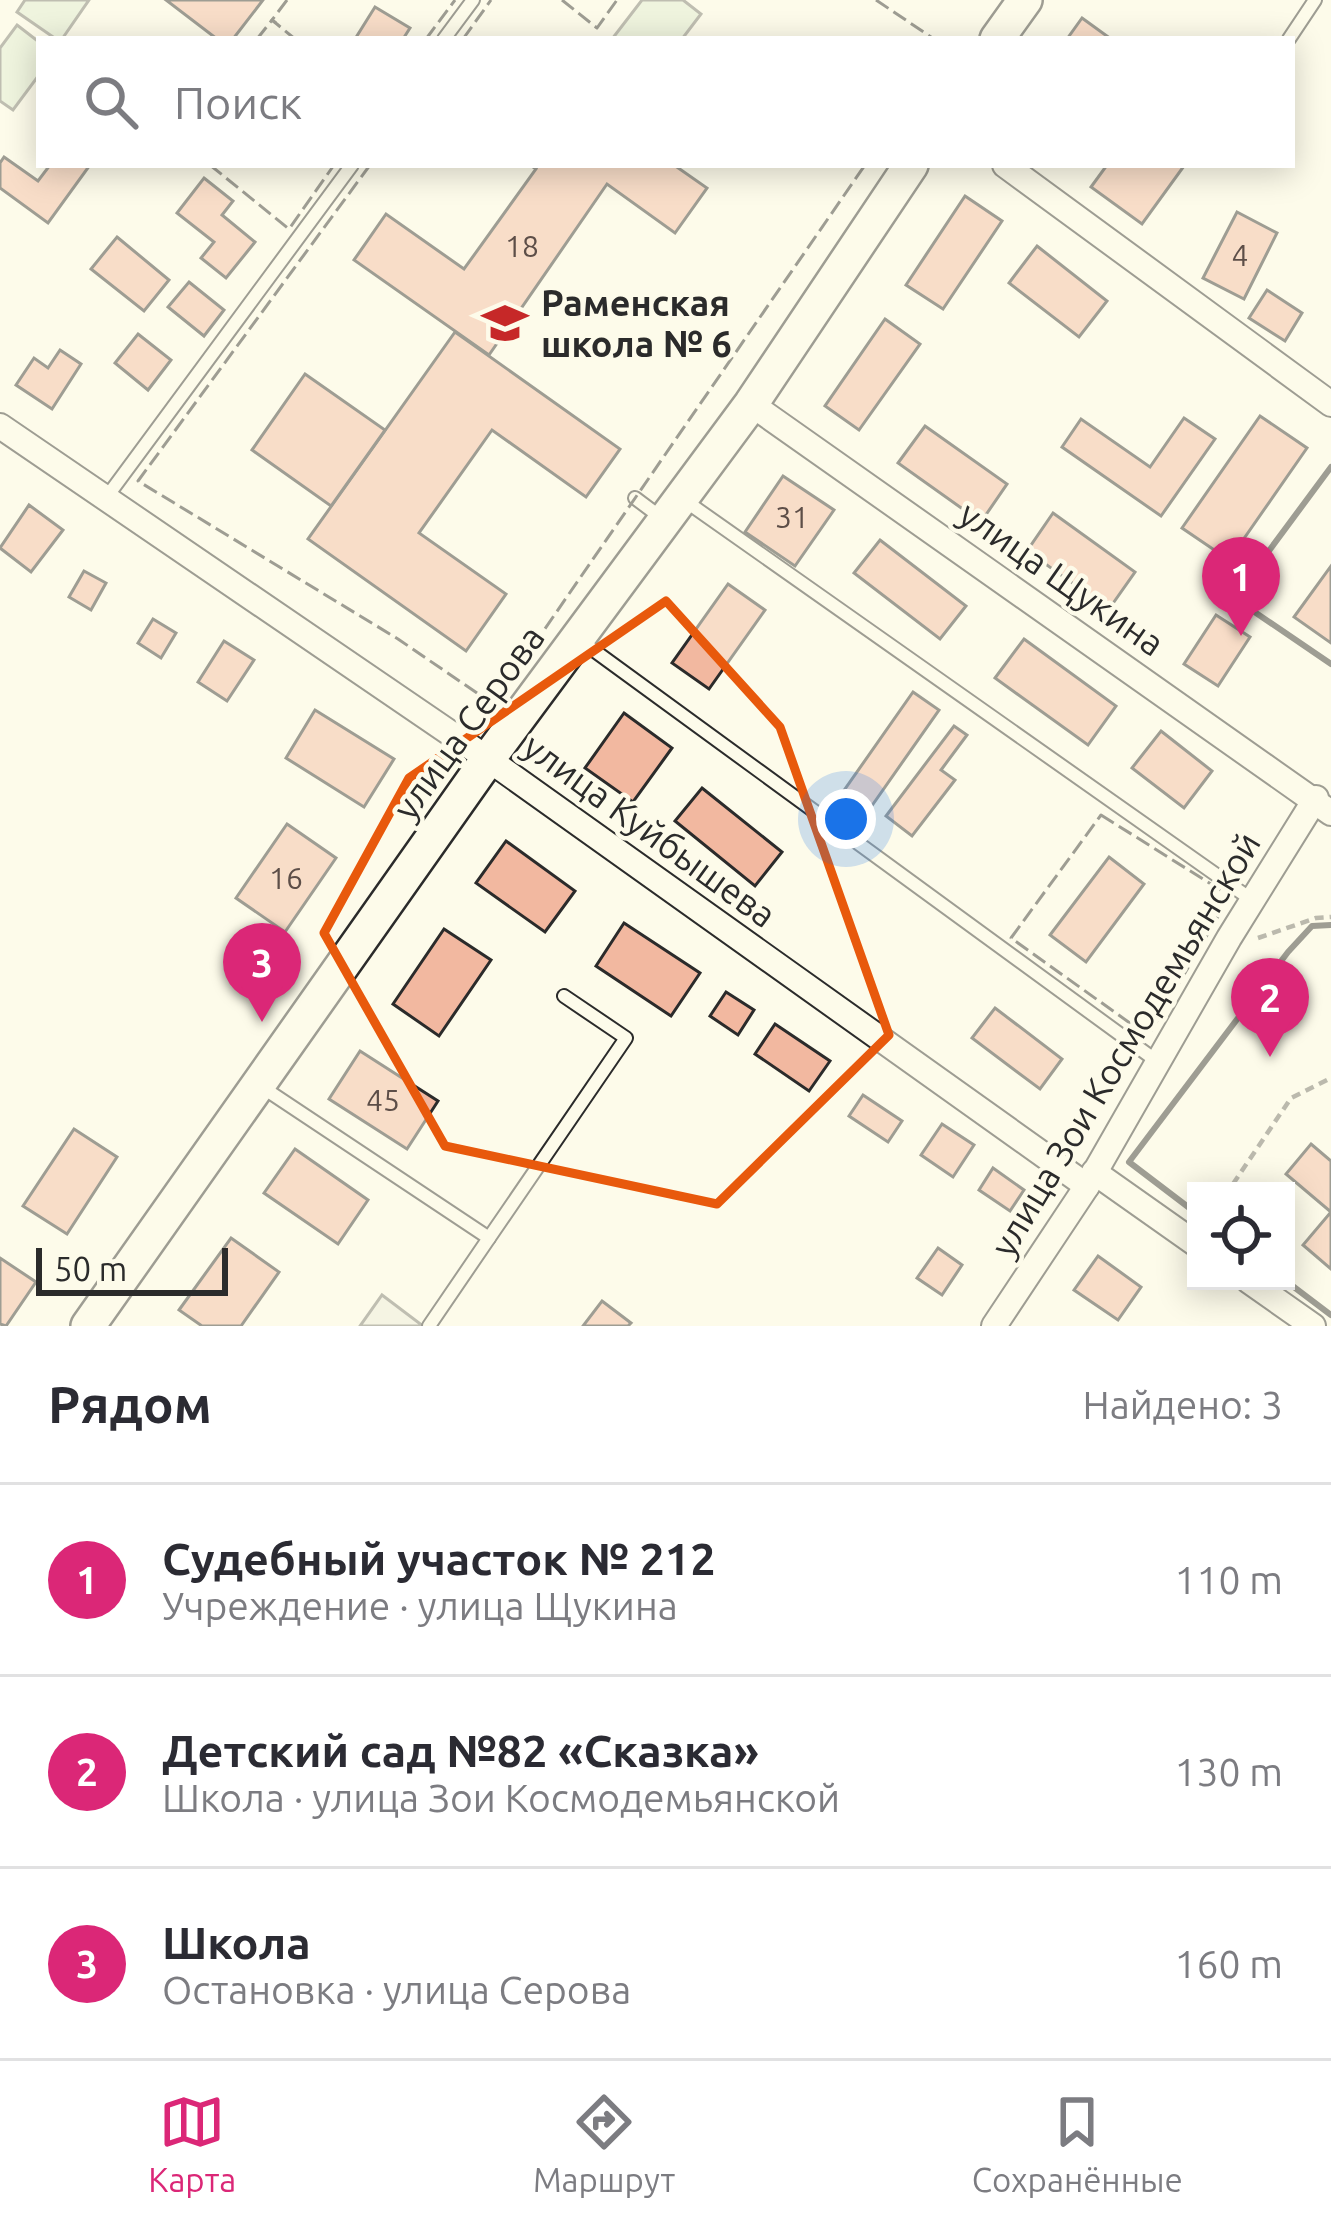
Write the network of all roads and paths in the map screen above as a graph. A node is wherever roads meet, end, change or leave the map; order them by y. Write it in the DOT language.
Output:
graph roads {
  1 [pos="472,0"];
  2 [pos="1025,0"];
  3 [pos="1315,0"];
  4 [pos="446,36"];
  5 [pos="999,36"];
  6 [pos="1291,36"];
  7 [pos="350,168"];
  8 [pos="908,168"];
  9 [pos="1009,168"];
  10 [pos="751,404"];
  11 [pos="1331,404"];
  12 [pos="0,427"];
  13 [pos="106,497"];
  14 [pos="635,498"];
  15 [pos="673,509"];
  16 [pos="578,638"];
  17 [pos="488,759"];
  18 [pos="1323,806"];
  19 [pos="1252,900"];
  20 [pos="1331,917"];
  21 [pos="1253,941"];
  22 [pos="564,996"];
  23 [pos="1158,1062"];
  24 [pos="1331,1078"];
  25 [pos="257,1084"];
  26 [pos="1091,1179"];
  27 [pos="1234,1182"];
  28 [pos="489,1238"];
  29 [pos="1187,1238"];
  30 [pos="1262,1290"];
  31 [pos="88,1326"];
  32 [pos="429,1326"];
  33 [pos="994,1326"];
  34 [pos="1312,1326"];
  1 -- 4 [label="lane"];
  2 -- 5 [label="street"];
  3 -- 6 [label="lane"];
  7 -- 13 [label="lane"];
  8 -- 10 [label="street, улица Серова"];
  9 -- 11 [label="street"];
  10 -- 15 [label="street, улица Серова"];
  10 -- 18 [label="street, улица Щукина"];
  12 -- 13 [label="street, улица Куйбышева"];
  13 -- 17 [label="street, улица Куйбышева"];
  14 -- 15 [label="lane"];
  15 -- 16 [label="street, улица Серова"];
  15 -- 19 [label="lane"];
  16 -- 17 [label="street, улица Серова"];
  16 -- 23 [label="lane"];
  17 -- 25 [label="street, улица Серова"];
  17 -- 26 [label="street, улица Куйбышева"];
  18 -- 19 [label="street, улица Зои Космодемьянской"];
  19 -- 23 [label="street, улица Зои Космодемьянской"];
  20 -- 21 [label="path"];
  22 -- 28 [label="lane"];
  23 -- 26 [label="street, улица Зои Космодемьянской"];
  24 -- 27 [label="path"];
  25 -- 28 [label="lane"];
  25 -- 31 [label="street, улица Серова"];
  26 -- 29 [label="street, улица Куйбышева"];
  26 -- 33 [label="street, улица Зои Космодемьянской"];
  28 -- 32 [label="lane"];
  30 -- 34 [label="street"];
}
